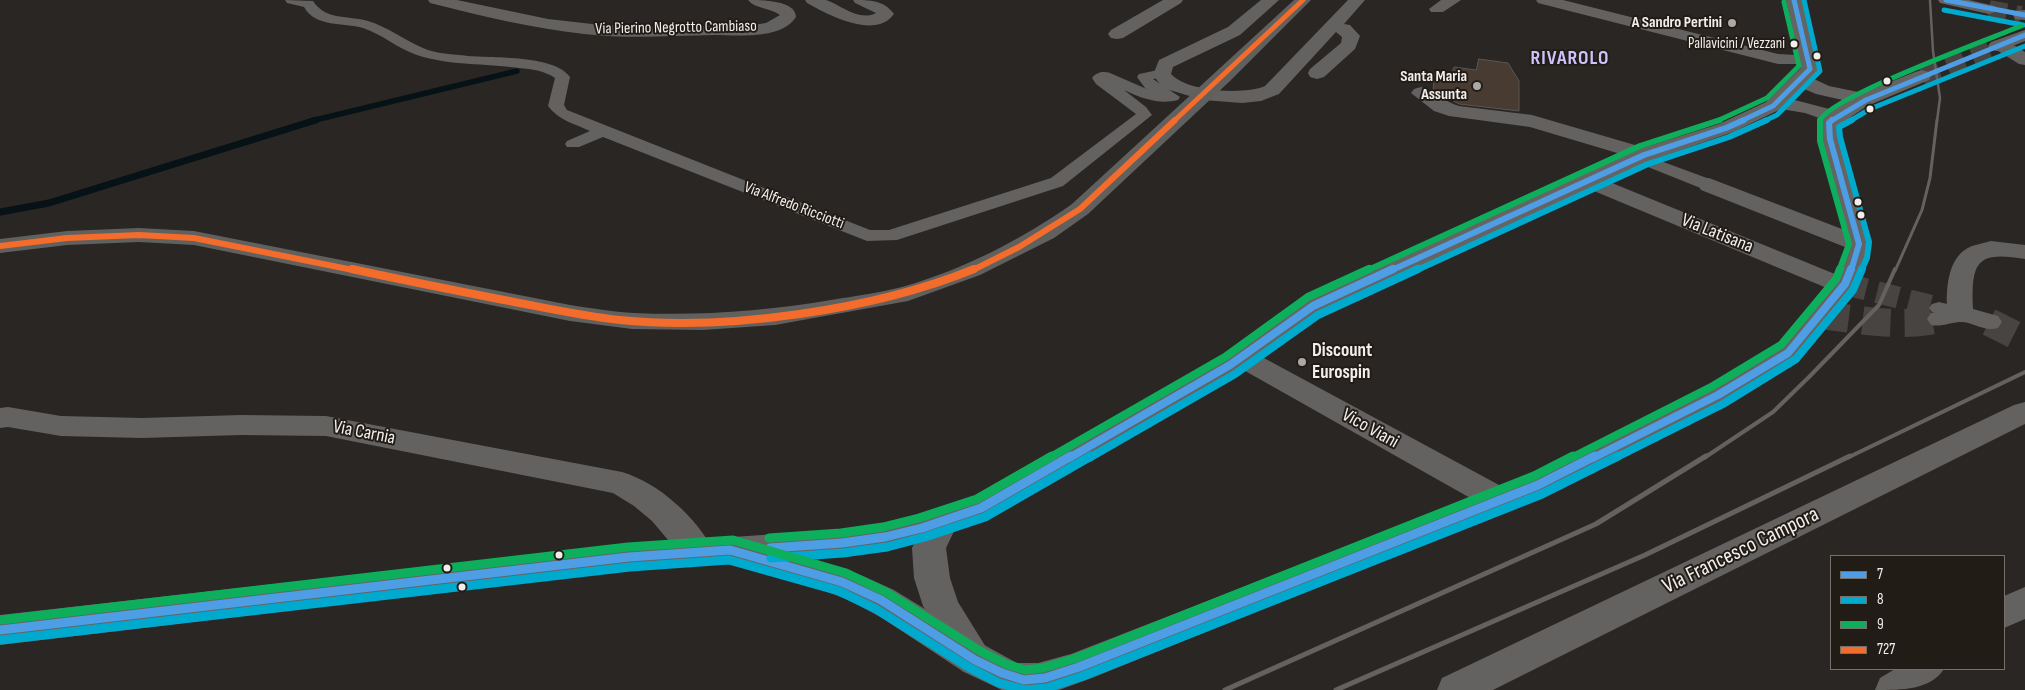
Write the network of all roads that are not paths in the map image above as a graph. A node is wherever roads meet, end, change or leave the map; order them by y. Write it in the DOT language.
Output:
graph roads {
  1 [pos="291,0"];
  2 [pos="436,0"];
  3 [pos="756,0"];
  4 [pos="813,0"];
  5 [pos="861,0"];
  6 [pos="1175,0"];
  7 [pos="1271,0"];
  8 [pos="1303,0"];
  9 [pos="1357,0"];
  10 [pos="1453,0"];
  11 [pos="1544,0"];
  12 [pos="1794,0"];
  13 [pos="1946,0"];
  14 [pos="1437,9"];
  15 [pos="1989,9"];
  16 [pos="1332,26"];
  17 [pos="684,31"];
  18 [pos="1117,34"];
  19 [pos="2025,35"];
  20 [pos="1999,45"];
  21 [pos="658,49"];
  22 [pos="1808,60"];
  23 [pos="2025,60"];
  24 [pos="1163,73"];
  25 [pos="1317,73"];
  26 [pos="1922,76"];
  27 [pos="1801,80"];
  28 [pos="1421,93"];
  29 [pos="1866,100"];
  30 [pos="1775,105"];
  31 [pos="1831,120"];
  32 [pos="603,131"];
  33 [pos="573,144"];
  34 [pos="1642,156"];
  35 [pos="1590,182"];
  36 [pos="1709,185"];
  37 [pos="1859,244"];
  38 [pos="0,246"];
  39 [pos="2025,252"];
  40 [pos="1843,286"];
  41 [pos="1989,322"];
  42 [pos="1241,357"];
  43 [pos="2025,412"];
  44 [pos="0,418"];
  45 [pos="1500,500"];
  46 [pos="941,523"];
  47 [pos="714,550"];
  48 [pos="2025,601"];
  49 [pos="2025,611"];
  50 [pos="2005,614"];
  51 [pos="2005,615"];
  52 [pos="0,630"];
  53 [pos="975,660"];
  54 [pos="1924,670"];
  55 [pos="1026,685"];
  56 [pos="1456,690"];
  57 [pos="1894,690"];
  1 -- 32 [label="street, Via Alfredo Ricciotti"];
  2 -- 17 [label="street, Via Pierino Negrotto Cambiaso"];
  3 -- 17 [label="street, Via Pierino Negrotto Cambiaso"];
  4 -- 5 [label="street"];
  6 -- 18 [label="street"];
  7 -- 24 [label="street"];
  8 -- 38 [label="highway"];
  9 -- 16 [label="street"];
  10 -- 14 [label="street"];
  11 -- 22 [label="street"];
  12 -- 22 [label="main road"];
  13 -- 15 [label="main road"];
  16 -- 24 [label="street"];
  16 -- 25 [label="street"];
  17 -- 21 [label="street"];
  19 -- 20 [label="main road"];
  20 -- 23 [label="street"];
  22 -- 27 [label="main road"];
  24 -- 32 [label="street, Via Alfredo Ricciotti"];
  26 -- 29 [label="main road"];
  27 -- 29 [label="main road"];
  27 -- 30 [label="main road"];
  28 -- 34 [label="street"];
  29 -- 31 [label="main road"];
  30 -- 31 [label="main road"];
  30 -- 34 [label="main road"];
  31 -- 37 [label="main road"];
  32 -- 33 [label="street"];
  34 -- 35 [label="main road"];
  34 -- 36 [label="street"];
  35 -- 40 [label="street, Via Latisana"];
  35 -- 42 [label="main road"];
  36 -- 37 [label="street"];
  37 -- 40 [label="main road"];
  39 -- 41 [label="street"];
  40 -- 45 [label="main road"];
  42 -- 45 [label="street, Vico Viani"];
  42 -- 46 [label="main road"];
  43 -- 56 [label="street, Via Francesco Campora"];
  44 -- 47 [label="street, Via Carnia"];
  45 -- 55 [label="main road"];
  46 -- 47 [label="main road"];
  46 -- 53 [label="street"];
  47 -- 52 [label="main road"];
  47 -- 53 [label="main road"];
  48 -- 50 [label="main road"];
  49 -- 51 [label="main road"];
  53 -- 55 [label="main road"];
  54 -- 57 [label="main road"];
}
